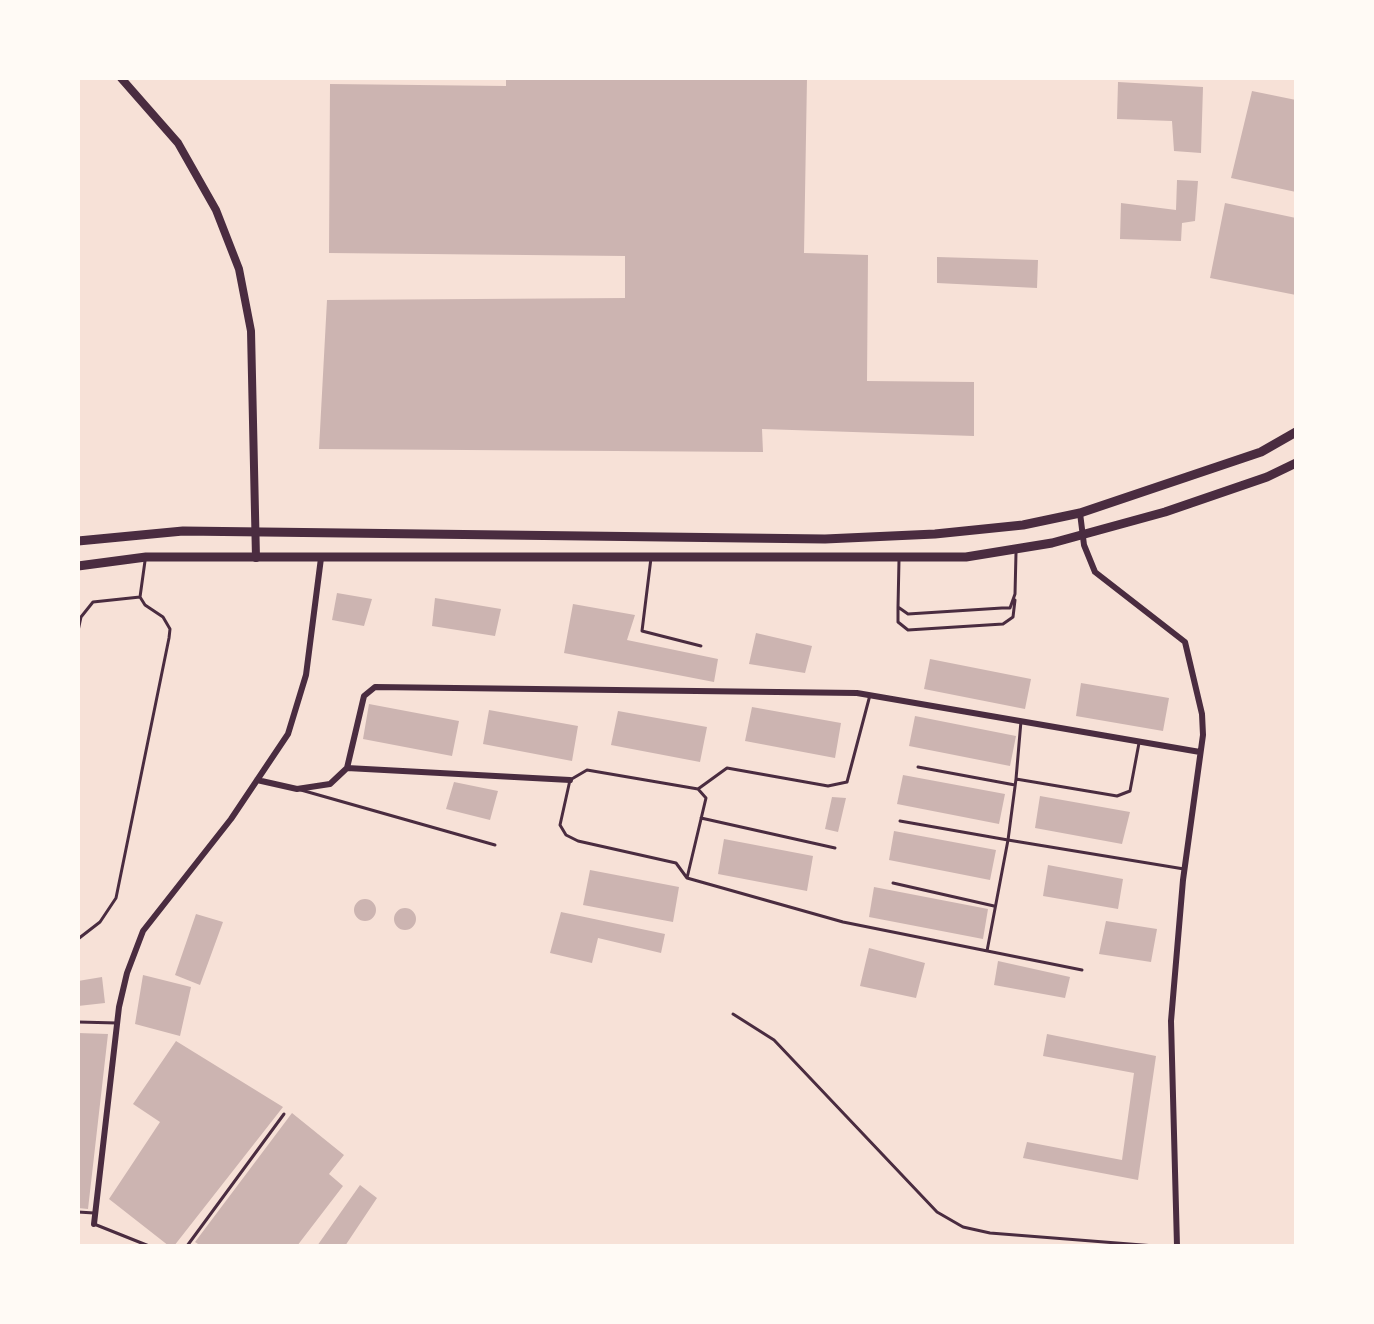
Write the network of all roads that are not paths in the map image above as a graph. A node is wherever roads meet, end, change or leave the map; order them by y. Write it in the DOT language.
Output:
graph roads {
  1 [pos="121,78"];
  2 [pos="1296,432"];
  3 [pos="1296,463"];
  4 [pos="1080,513"];
  5 [pos="255,532"];
  6 [pos="1082,535"];
  7 [pos="78,541"];
  8 [pos="1016,551"];
  9 [pos="146,557"];
  10 [pos="256,558"];
  11 [pos="321,558"];
  12 [pos="651,558"];
  13 [pos="899,560"];
  14 [pos="78,566"];
  15 [pos="1015,594"];
  16 [pos="140,597"];
  17 [pos="898,607"];
  18 [pos="78,631"];
  19 [pos="701,646"];
  20 [pos="870,695"];
  21 [pos="1021,721"];
  22 [pos="1140,741"];
  23 [pos="1200,752"];
  24 [pos="918,767"];
  25 [pos="347,768"];
  26 [pos="1016,779"];
  27 [pos="257,780"];
  28 [pos="570,780"];
  29 [pos="1015,785"];
  30 [pos="297,789"];
  31 [pos="698,789"];
  32 [pos="701,818"];
  33 [pos="900,821"];
  34 [pos="1008,840"];
  35 [pos="495,845"];
  36 [pos="835,848"];
  37 [pos="1184,869"];
  38 [pos="687,878"];
  39 [pos="893,883"];
  40 [pos="995,907"];
  41 [pos="78,939"];
  42 [pos="987,951"];
  43 [pos="1082,970"];
  44 [pos="733,1014"];
  45 [pos="78,1022"];
  46 [pos="117,1023"];
  47 [pos="284,1114"];
  48 [pos="78,1212"];
  49 [pos="95,1213"];
  50 [pos="94,1224"];
  51 [pos="149,1246"];
  52 [pos="187,1246"];
  53 [pos="1155,1246"];
  54 [pos="1177,1246"];
  1 -- 5 [label="street"];
  2 -- 4 [label="main road"];
  3 -- 6 [label="main road"];
  4 -- 5 [label="main road"];
  4 -- 6 [label="street"];
  5 -- 7 [label="main road"];
  5 -- 10 [label="street"];
  6 -- 8 [label="main road"];
  6 -- 23 [label="street"];
  8 -- 13 [label="main road"];
  8 -- 15 [label="lane"];
  9 -- 10 [label="main road"];
  9 -- 14 [label="main road"];
  9 -- 16 [label="lane"];
  10 -- 11 [label="main road"];
  11 -- 12 [label="main road"];
  11 -- 27 [label="street"];
  12 -- 13 [label="main road"];
  12 -- 19 [label="lane"];
  13 -- 17 [label="lane"];
  15 -- 17 [label="lane"];
  15 -- 17 [label="lane"];
  16 -- 18 [label="lane"];
  16 -- 41 [label="lane"];
  20 -- 21 [label="street"];
  20 -- 25 [label="street"];
  20 -- 31 [label="lane"];
  21 -- 22 [label="street"];
  21 -- 26 [label="lane"];
  22 -- 23 [label="street"];
  22 -- 26 [label="lane"];
  23 -- 37 [label="street"];
  24 -- 29 [label="lane"];
  25 -- 28 [label="street"];
  25 -- 30 [label="street"];
  26 -- 29 [label="lane"];
  27 -- 30 [label="street"];
  27 -- 46 [label="street"];
  28 -- 31 [label="lane"];
  28 -- 38 [label="lane"];
  29 -- 34 [label="lane"];
  30 -- 35 [label="lane"];
  31 -- 32 [label="lane"];
  32 -- 36 [label="lane"];
  32 -- 38 [label="lane"];
  33 -- 34 [label="lane"];
  34 -- 37 [label="lane"];
  34 -- 40 [label="lane"];
  37 -- 54 [label="street"];
  38 -- 42 [label="lane"];
  39 -- 40 [label="lane"];
  40 -- 42 [label="lane"];
  42 -- 43 [label="lane"];
  44 -- 53 [label="lane"];
  45 -- 46 [label="lane"];
  46 -- 49 [label="street"];
  47 -- 52 [label="lane"];
  48 -- 49 [label="lane"];
  49 -- 50 [label="street"];
  50 -- 51 [label="lane"];
}
